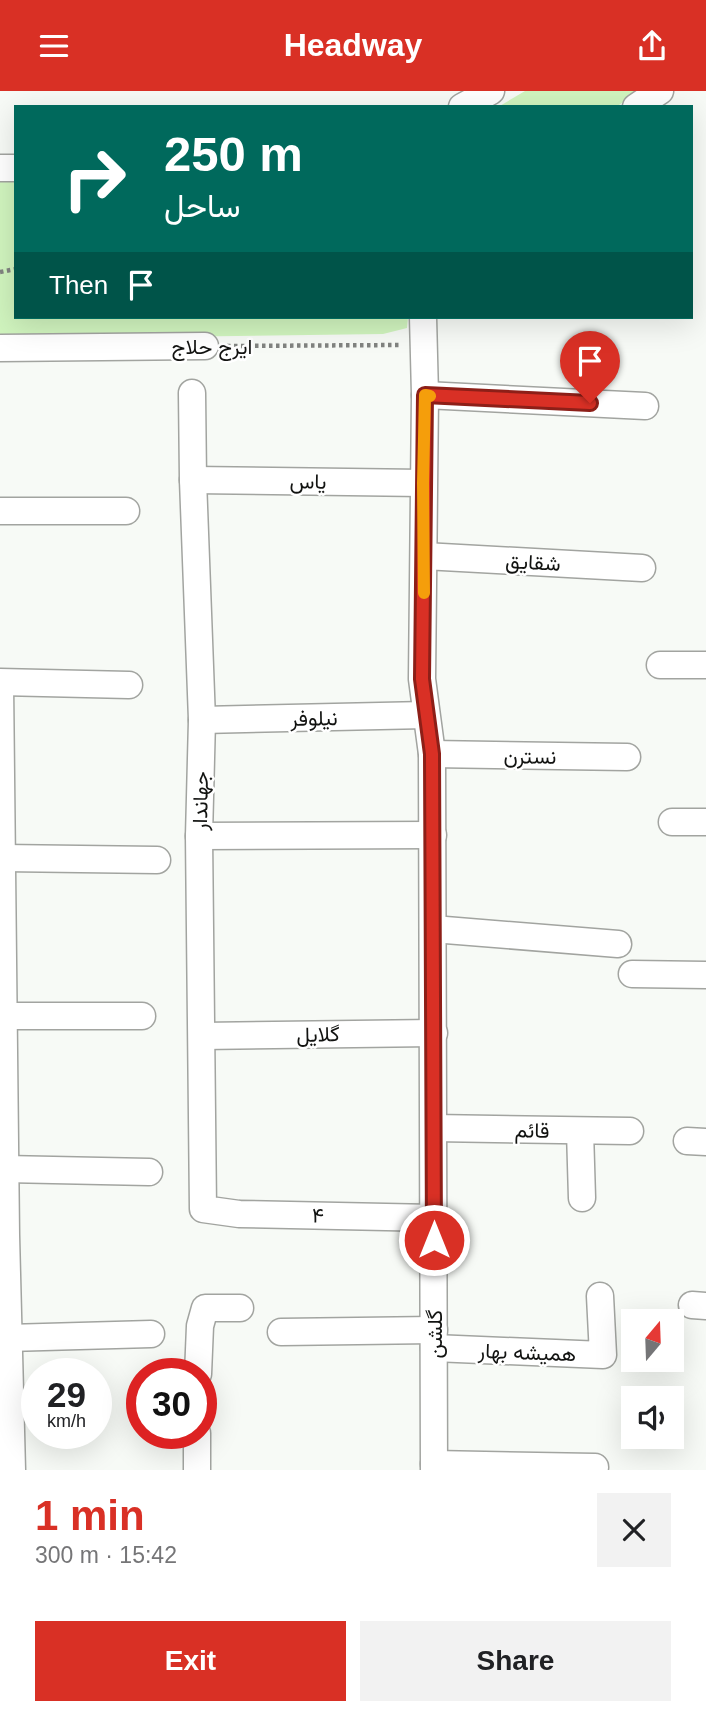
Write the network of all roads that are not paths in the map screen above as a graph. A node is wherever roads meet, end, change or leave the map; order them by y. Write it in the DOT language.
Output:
graph roads {
  1 [pos="491,91"];
  2 [pos="660,91"];
  3 [pos="466,105"];
  4 [pos="639,105"];
  5 [pos="423,319"];
  6 [pos="205,346"];
  7 [pos="0,348"];
  8 [pos="192,393"];
  9 [pos="425,395"];
  10 [pos="645,406"];
  11 [pos="193,480"];
  12 [pos="423,483"];
  13 [pos="0,511"];
  14 [pos="127,511"];
  15 [pos="424,555"];
  16 [pos="642,568"];
  17 [pos="660,665"];
  18 [pos="706,665"];
  19 [pos="0,683"];
  20 [pos="129,685"];
  21 [pos="426,715"];
  22 [pos="202,720"];
  23 [pos="432,754"];
  24 [pos="627,757"];
  25 [pos="672,822"];
  26 [pos="706,822"];
  27 [pos="433,835"];
  28 [pos="199,837"];
  29 [pos="3,858"];
  30 [pos="157,860"];
  31 [pos="433,929"];
  32 [pos="618,944"];
  33 [pos="632,974"];
  34 [pos="706,975"];
  35 [pos="142,1016"];
  36 [pos="3,1032"];
  37 [pos="433,1033"];
  38 [pos="202,1036"];
  39 [pos="434,1128"];
  40 [pos="580,1131"];
  41 [pos="630,1132"];
  42 [pos="5,1169"];
  43 [pos="149,1172"];
  44 [pos="582,1198"];
  45 [pos="203,1209"];
  46 [pos="3,1214"];
  47 [pos="434,1218"];
  48 [pos="600,1296"];
  49 [pos="240,1308"];
  50 [pos="281,1332"];
  51 [pos="151,1334"];
  52 [pos="8,1338"];
  53 [pos="434,1339"];
  54 [pos="199,1358"];
  55 [pos="5,1390"];
  56 [pos="197,1449"];
  57 [pos="434,1467"];
  58 [pos="595,1468"];
  59 [pos="12,1470"];
  60 [pos="197,1470"];
  1 -- 3 [label="street"];
  2 -- 4 [label="street"];
  5 -- 9 [label="street, گلشن"];
  6 -- 7 [label="street, ایرج حلاج"];
  8 -- 11 [label="street, جهاندار"];
  9 -- 10 [label="street"];
  9 -- 12 [label="street, گلشن"];
  11 -- 12 [label="street, یاس"];
  11 -- 22 [label="street, جهاندار"];
  12 -- 15 [label="street, گلشن"];
  13 -- 14 [label="street"];
  15 -- 16 [label="street, شقایق"];
  15 -- 21 [label="street, گلشن"];
  17 -- 18 [label="street"];
  19 -- 20 [label="street"];
  19 -- 29 [label="street"];
  21 -- 22 [label="street, نیلوفر"];
  21 -- 23 [label="street, گلشن"];
  22 -- 28 [label="street, جهاندار"];
  23 -- 24 [label="street, نسترن"];
  23 -- 27 [label="street, گلشن"];
  25 -- 26 [label="street"];
  27 -- 28 [label="street"];
  27 -- 31 [label="street, گلشن"];
  28 -- 38 [label="street, جهاندار"];
  29 -- 30 [label="street"];
  29 -- 36 [label="street"];
  31 -- 32 [label="street"];
  31 -- 37 [label="street, گلشن"];
  33 -- 34 [label="street"];
  35 -- 36 [label="street"];
  36 -- 42 [label="street"];
  37 -- 38 [label="street, گلایل"];
  37 -- 39 [label="street, گلشن"];
  38 -- 45 [label="street, جهاندار"];
  39 -- 40 [label="street, قائم"];
  39 -- 47 [label="street, گلشن"];
  40 -- 41 [label="street, قائم"];
  40 -- 44 [label="street"];
  42 -- 43 [label="street"];
  42 -- 46 [label="street"];
  45 -- 47 [label="street, ۴"];
  46 -- 52 [label="street"];
  47 -- 53 [label="street, گلشن"];
  48 -- 53 [label="street, همیشه بهار"];
  49 -- 54 [label="street"];
  50 -- 53 [label="street"];
  51 -- 52 [label="street"];
  52 -- 55 [label="street"];
  53 -- 57 [label="street, گلشن"];
  55 -- 59 [label="street"];
  56 -- 60 [label="street"];
  57 -- 58 [label="street"];
}
